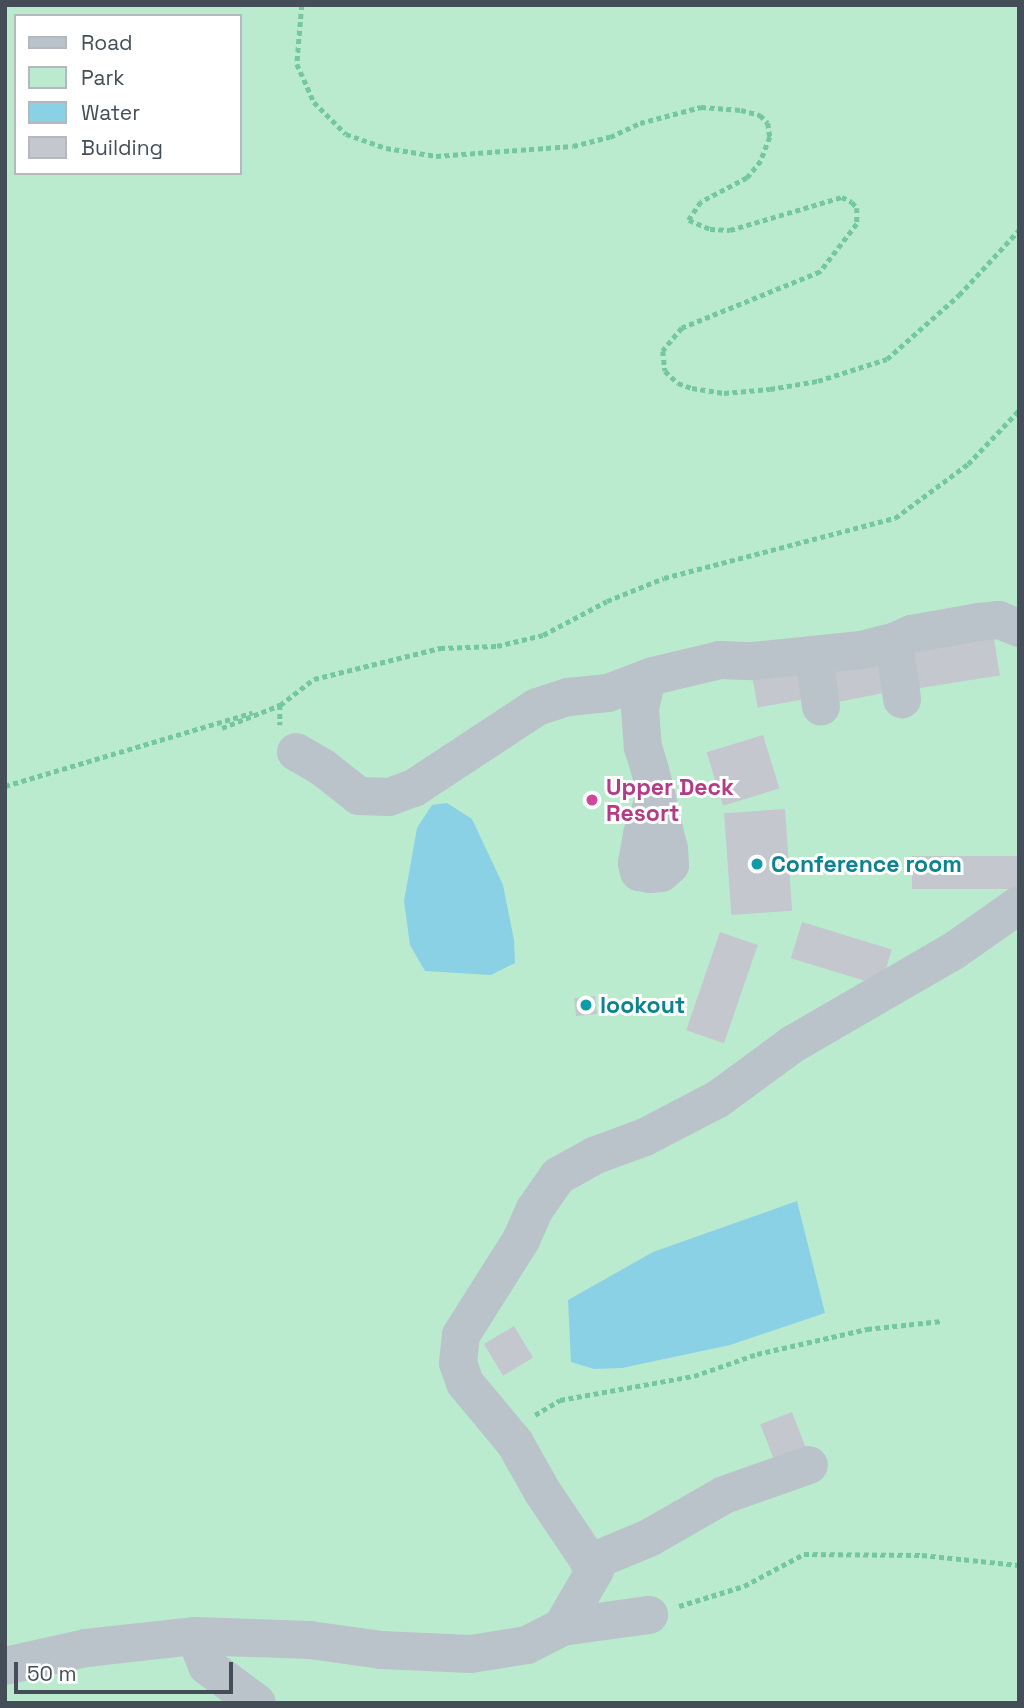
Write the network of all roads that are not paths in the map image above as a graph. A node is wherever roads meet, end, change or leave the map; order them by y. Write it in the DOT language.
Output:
graph roads {
  1 [pos="1019,628"];
  2 [pos="894,642"];
  3 [pos="814,655"];
  4 [pos="647,678"];
  5 [pos="902,699"];
  6 [pos="821,707"];
  7 [pos="296,752"];
  8 [pos="656,794"];
  9 [pos="1019,905"];
  10 [pos="808,1465"];
  11 [pos="592,1567"];
  12 [pos="649,1615"];
  13 [pos="562,1627"];
  14 [pos="195,1636"];
  15 [pos="5,1666"];
  16 [pos="257,1703"];
  1 -- 2 [label="street"];
  2 -- 3 [label="street"];
  2 -- 5 [label="street"];
  3 -- 4 [label="street"];
  3 -- 6 [label="street"];
  4 -- 7 [label="street"];
  4 -- 8 [label="street"];
  9 -- 11 [label="street"];
  10 -- 11 [label="street"];
  11 -- 13 [label="street"];
  12 -- 13 [label="street"];
  13 -- 14 [label="street"];
  14 -- 15 [label="street"];
  14 -- 16 [label="street"];
}
